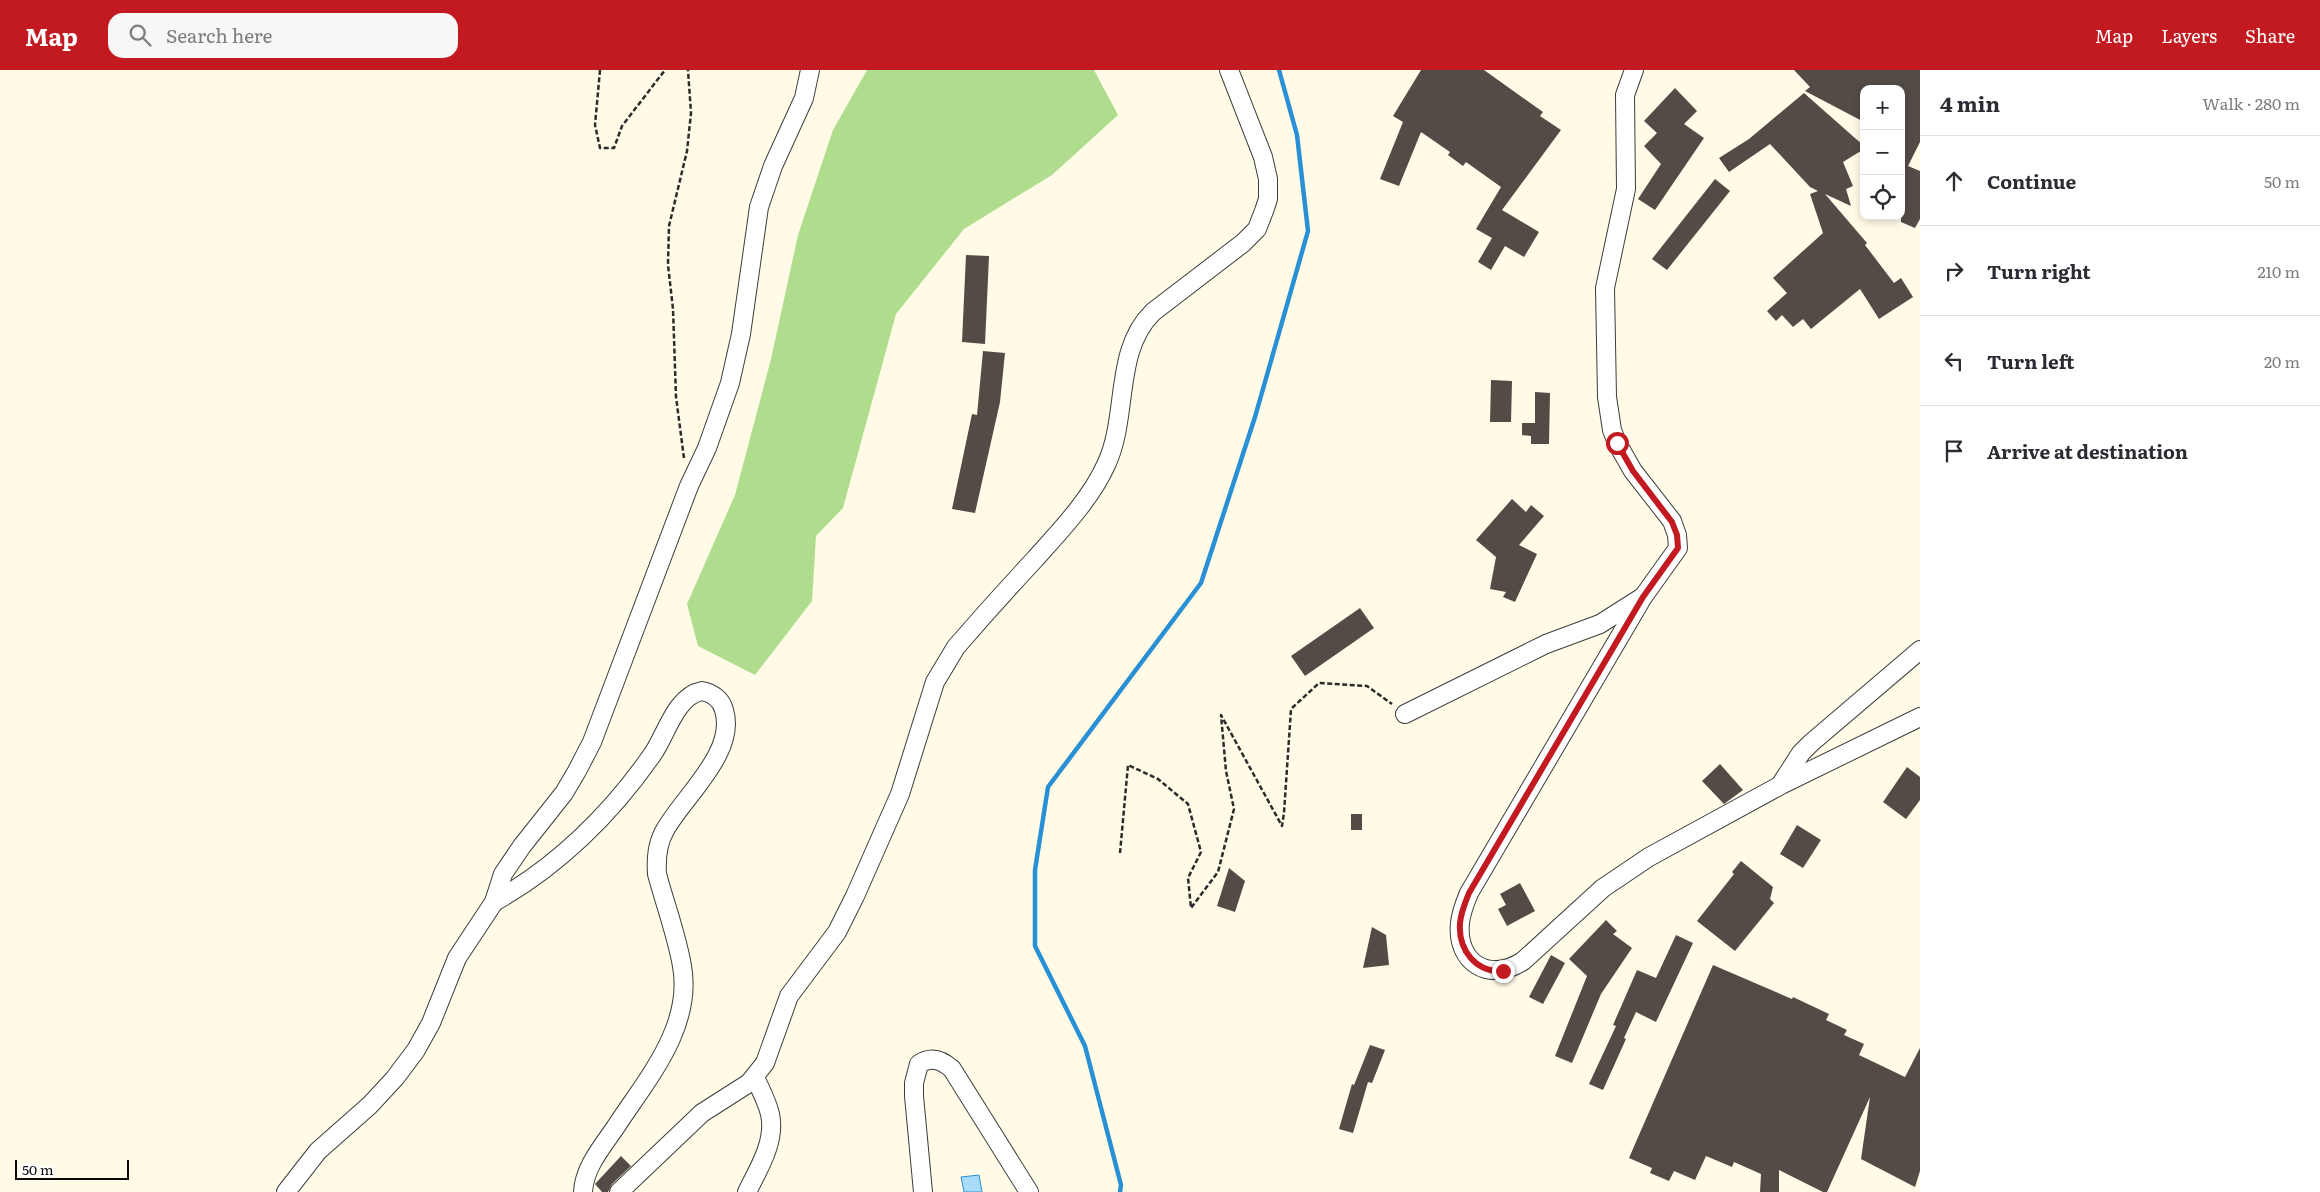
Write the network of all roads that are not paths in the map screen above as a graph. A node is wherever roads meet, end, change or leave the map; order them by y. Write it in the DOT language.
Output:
graph roads {
  1 [pos="810,70"];
  2 [pos="1229,70"];
  3 [pos="1634,70"];
  4 [pos="1643,597"];
  5 [pos="1920,650"];
  6 [pos="1405,714"];
  7 [pos="1920,717"];
  8 [pos="1781,784"];
  9 [pos="494,902"];
  10 [pos="755,1077"];
  11 [pos="286,1192"];
  12 [pos="583,1192"];
  13 [pos="619,1192"];
  14 [pos="747,1192"];
  15 [pos="923,1192"];
  16 [pos="1029,1192"];
  1 -- 9 [label="street"];
  2 -- 10 [label="street"];
  3 -- 4 [label="street"];
  4 -- 6 [label="street"];
  4 -- 8 [label="street"];
  5 -- 8 [label="street"];
  7 -- 8 [label="street"];
  9 -- 11 [label="street"];
  9 -- 12 [label="street"];
  10 -- 13 [label="street"];
  10 -- 14 [label="street"];
  15 -- 16 [label="street"];
}
